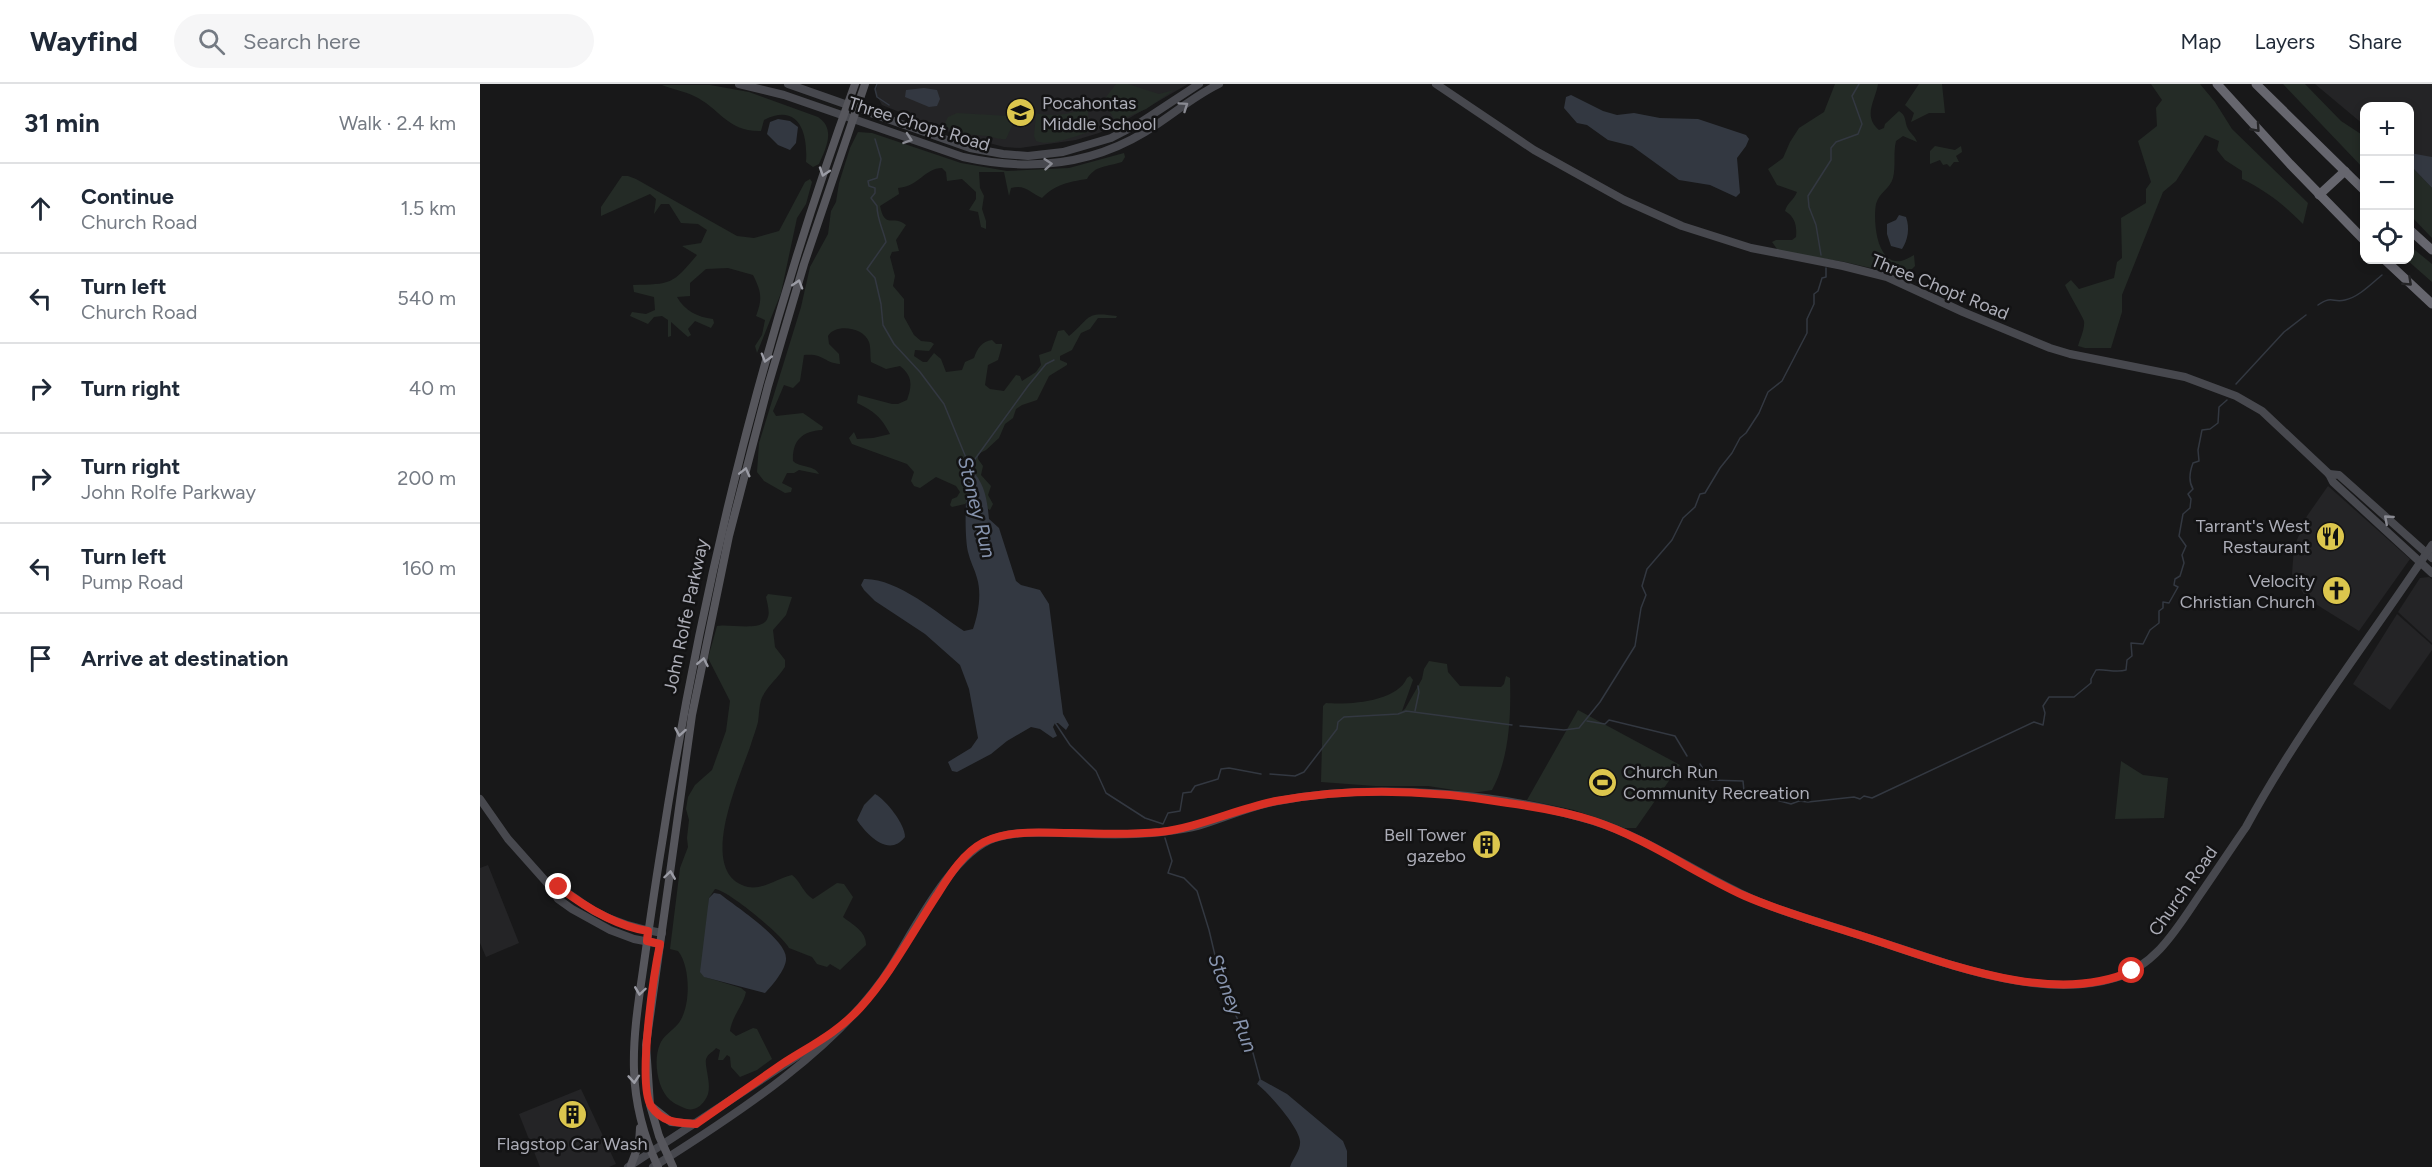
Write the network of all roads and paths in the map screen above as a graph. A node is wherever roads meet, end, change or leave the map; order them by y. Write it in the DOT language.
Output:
graph roads {
  1 [pos="739,84"];
  2 [pos="788,84"];
  3 [pos="855,84"];
  4 [pos="865,84"];
  5 [pos="1199,84"];
  6 [pos="1219,84"];
  7 [pos="1436,84"];
  8 [pos="2217,84"];
  9 [pos="2256,84"];
  10 [pos="847,105"];
  11 [pos="857,108"];
  12 [pos="843,116"];
  13 [pos="852,120"];
  14 [pos="2345,171"];
  15 [pos="2360,186"];
  16 [pos="2319,195"];
  17 [pos="2414,234"];
  18 [pos="2360,236"];
  19 [pos="2432,250"];
  20 [pos="2389,264"];
  21 [pos="2432,304"];
  22 [pos="2330,474"];
  23 [pos="2432,545"];
  24 [pos="2429,556"];
  25 [pos="2421,562"];
  26 [pos="2432,573"];
  27 [pos="480,799"];
  28 [pos="549,885"];
  29 [pos="648,931"];
  30 [pos="662,933"];
  31 [pos="647,941"];
  32 [pos="660,944"];
  33 [pos="833,1034"];
  34 [pos="650,1105"];
  35 [pos="639,1116"];
  36 [pos="696,1124"];
  37 [pos="663,1146"];
  38 [pos="652,1153"];
  39 [pos="668,1158"];
  40 [pos="629,1166"];
  41 [pos="656,1166"];
  42 [pos="673,1167"];
  1 -- 12 [label="main road, Three Chopt Road"];
  2 -- 10 [label="main road, Three Chopt Road"];
  3 -- 10 [label="main road, John Rolfe Parkway"];
  4 -- 11 [label="main road, John Rolfe Parkway"];
  5 -- 11 [label="main road, Three Chopt Road"];
  13 -- 6 [label="main road, Three Chopt Road, one-way"];
  7 -- 22 [label="main road, Three Chopt Road"];
  8 -- 16 [label="highway, one-way"];
  9 -- 14 [label="highway"];
  10 -- 11 [label="main road, Three Chopt Road"];
  10 -- 12 [label="main road, John Rolfe Parkway"];
  11 -- 13 [label="main road, John Rolfe Parkway"];
  12 -- 13 [label="main road, Three Chopt Road"];
  12 -- 29 [label="main road, John Rolfe Parkway, one-way"];
  30 -- 13 [label="main road, John Rolfe Parkway, one-way"];
  14 -- 15 [label="highway"];
  14 -- 16 [label="highway"];
  16 -- 18 [label="highway"];
  17 -- 19 [label="highway"];
  20 -- 21 [label="highway, one-way"];
  24 -- 22 [label="main road, Three Chopt Road, one-way"];
  22 -- 25 [label="main road, Three Chopt Road"];
  23 -- 24 [label="main road, Church Road"];
  24 -- 25 [label="main road, Church Road"];
  25 -- 26 [label="main road, Three Chopt Road"];
  25 -- 33 [label="main road, Church Road"];
  27 -- 28 [label="main road"];
  28 -- 29 [label="main road"];
  28 -- 31 [label="main road"];
  29 -- 30 [label="main road"];
  29 -- 31 [label="main road, John Rolfe Parkway"];
  30 -- 32 [label="main road, John Rolfe Parkway"];
  31 -- 32 [label="main road"];
  31 -- 35 [label="main road, John Rolfe Parkway, one-way"];
  32 -- 34 [label="main road, John Rolfe Parkway"];
  33 -- 36 [label="main road, Church Road"];
  33 -- 39 [label="main road, Church Road"];
  34 -- 36 [label="main road"];
  34 -- 37 [label="main road, John Rolfe Parkway"];
  35 -- 38 [label="main road, John Rolfe Parkway"];
  35 -- 40 [label="main road"];
  36 -- 37 [label="main road, Church Road"];
  37 -- 38 [label="main road, Church Road"];
  37 -- 39 [label="main road, John Rolfe Parkway"];
  38 -- 40 [label="main road, Church Road"];
  38 -- 41 [label="main road, John Rolfe Parkway"];
  39 -- 41 [label="main road, Church Road"];
  39 -- 42 [label="main road, John Rolfe Parkway"];
}
